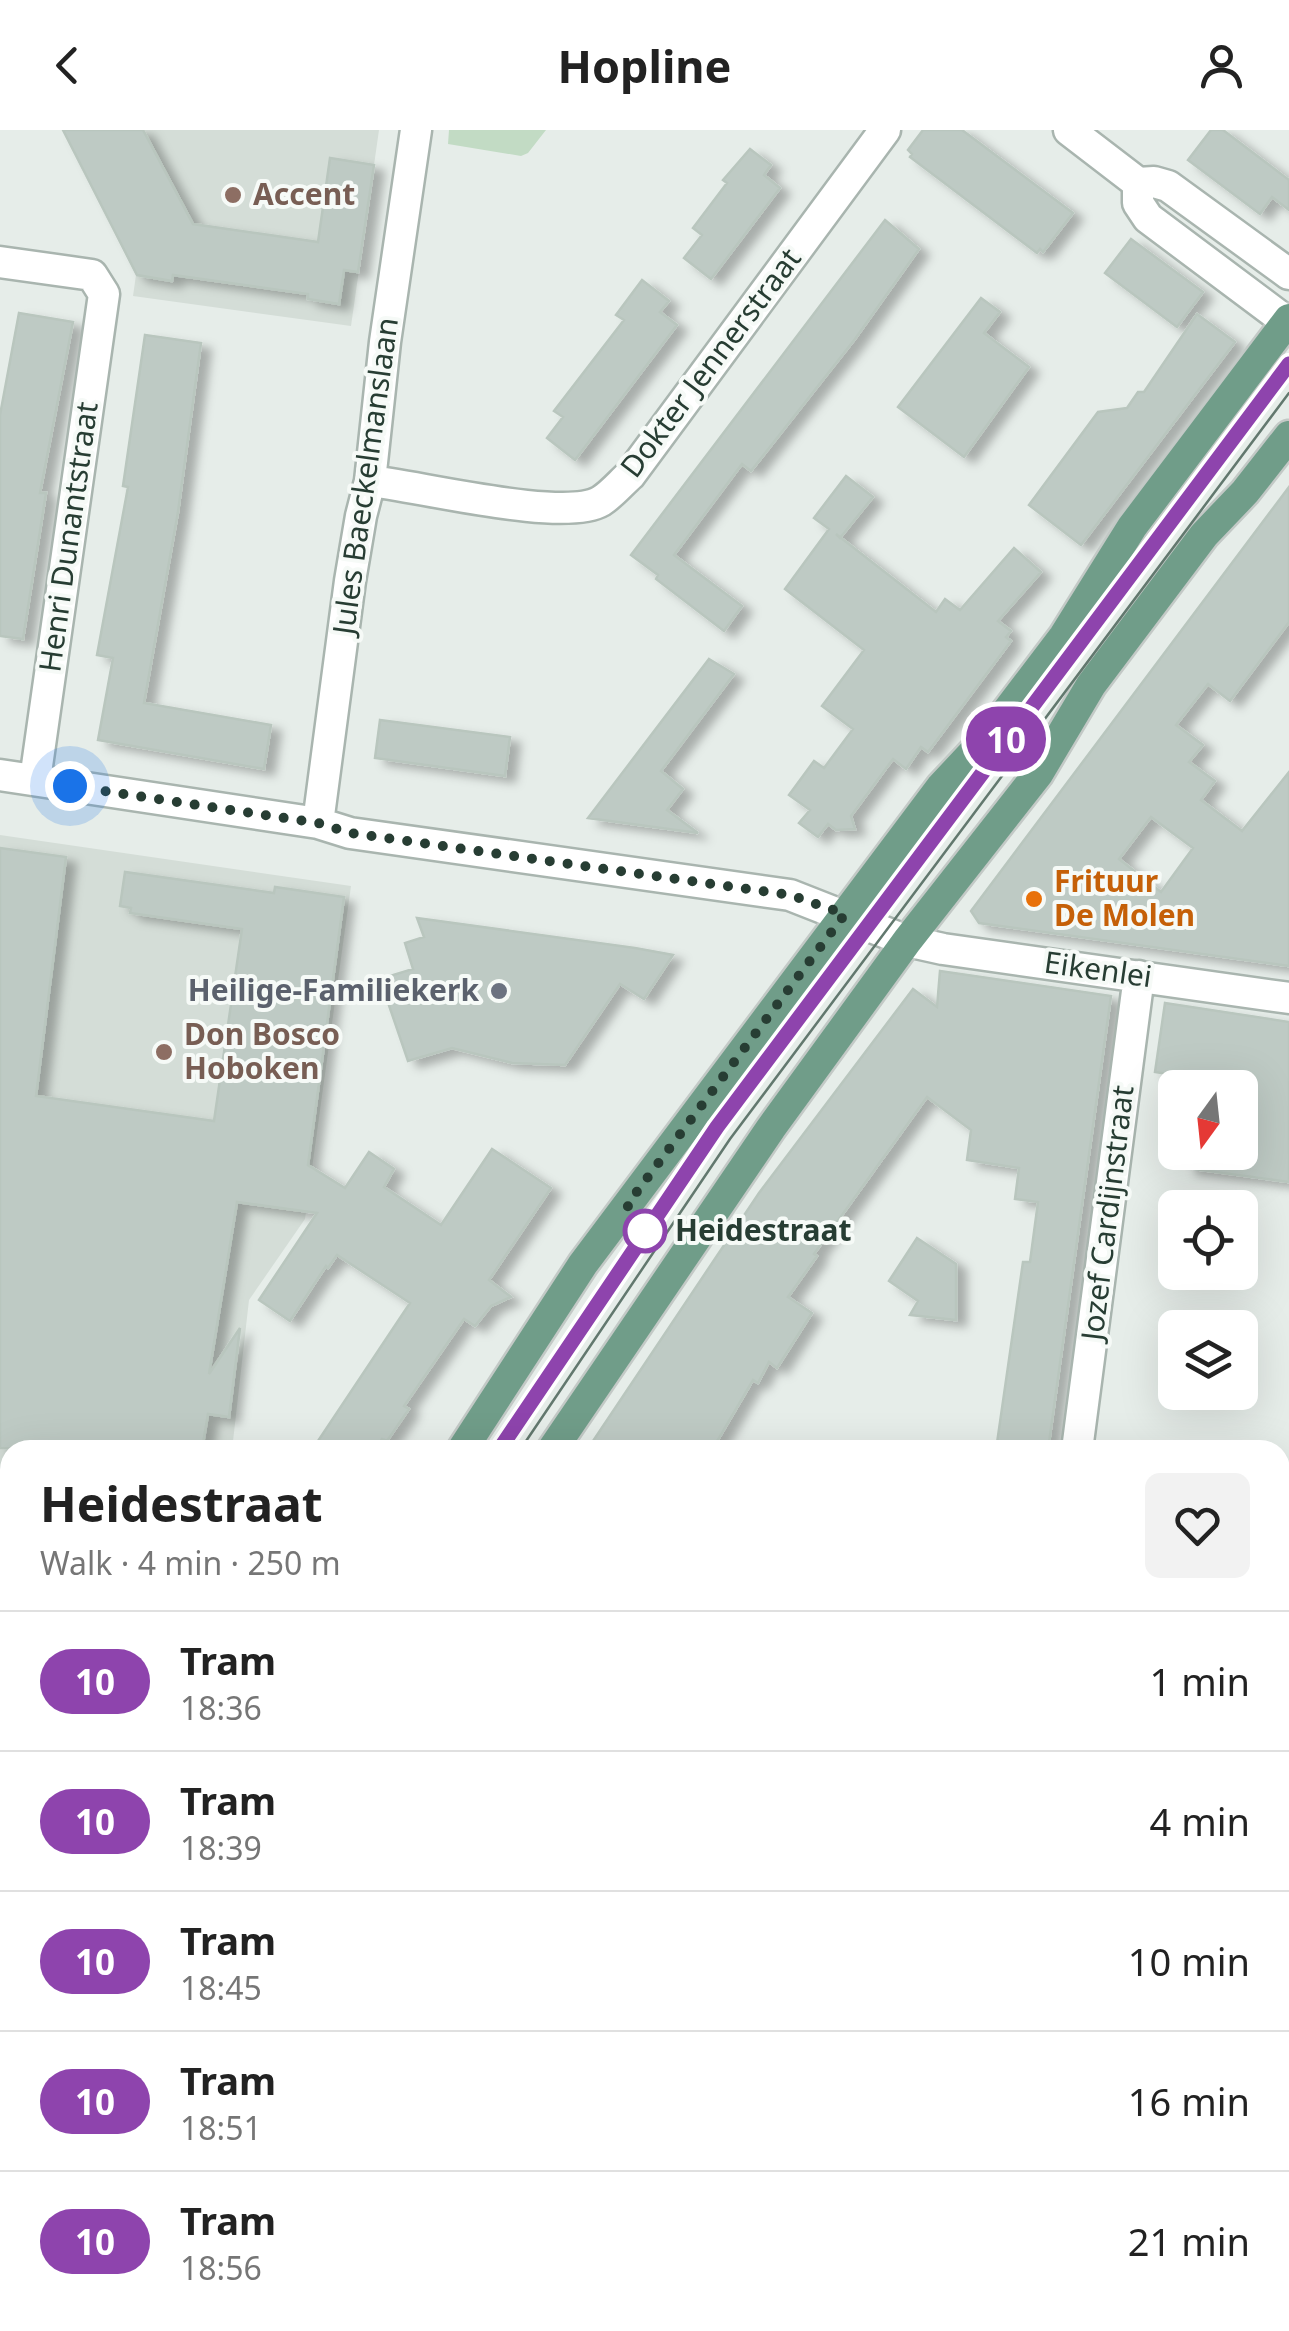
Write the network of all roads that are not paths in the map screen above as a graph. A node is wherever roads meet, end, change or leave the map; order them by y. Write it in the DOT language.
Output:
graph roads {
  1 [pos="416,130"];
  2 [pos="885,130"];
  3 [pos="1069,130"];
  4 [pos="1138,183"];
  5 [pos="1244,240"];
  6 [pos="0,262"];
  7 [pos="1222,274"];
  8 [pos="1289,274"];
  9 [pos="1288,321"];
  10 [pos="1289,436"];
  11 [pos="370,482"];
  12 [pos="0,775"];
  13 [pos="35,780"];
  14 [pos="318,823"];
  15 [pos="845,914"];
  16 [pos="907,941"];
  17 [pos="1138,976"];
  18 [pos="1289,998"];
  19 [pos="469,1440"];
  20 [pos="559,1440"];
  21 [pos="1077,1440"];
  1 -- 11 [label="street, Jules Baeckelmanslaan"];
  2 -- 11 [label="street, Dokter Jennerstraat"];
  3 -- 4 [label="street"];
  4 -- 5 [label="street"];
  4 -- 7 [label="street"];
  5 -- 7 [label="street"];
  5 -- 8 [label="street"];
  6 -- 13 [label="street, Henri Dunantstraat"];
  7 -- 9 [label="street"];
  9 -- 15 [label="main road"];
  10 -- 16 [label="main road"];
  11 -- 14 [label="street, Jules Baeckelmanslaan"];
  12 -- 13 [label="street, Eikenlei"];
  13 -- 14 [label="street, Eikenlei"];
  14 -- 15 [label="street, Eikenlei"];
  15 -- 16 [label="street, Eikenlei"];
  15 -- 19 [label="main road"];
  16 -- 17 [label="street, Eikenlei"];
  16 -- 20 [label="main road"];
  17 -- 18 [label="street, Eikenlei"];
  17 -- 21 [label="street, Jozef Cardijnstraat"];
}
